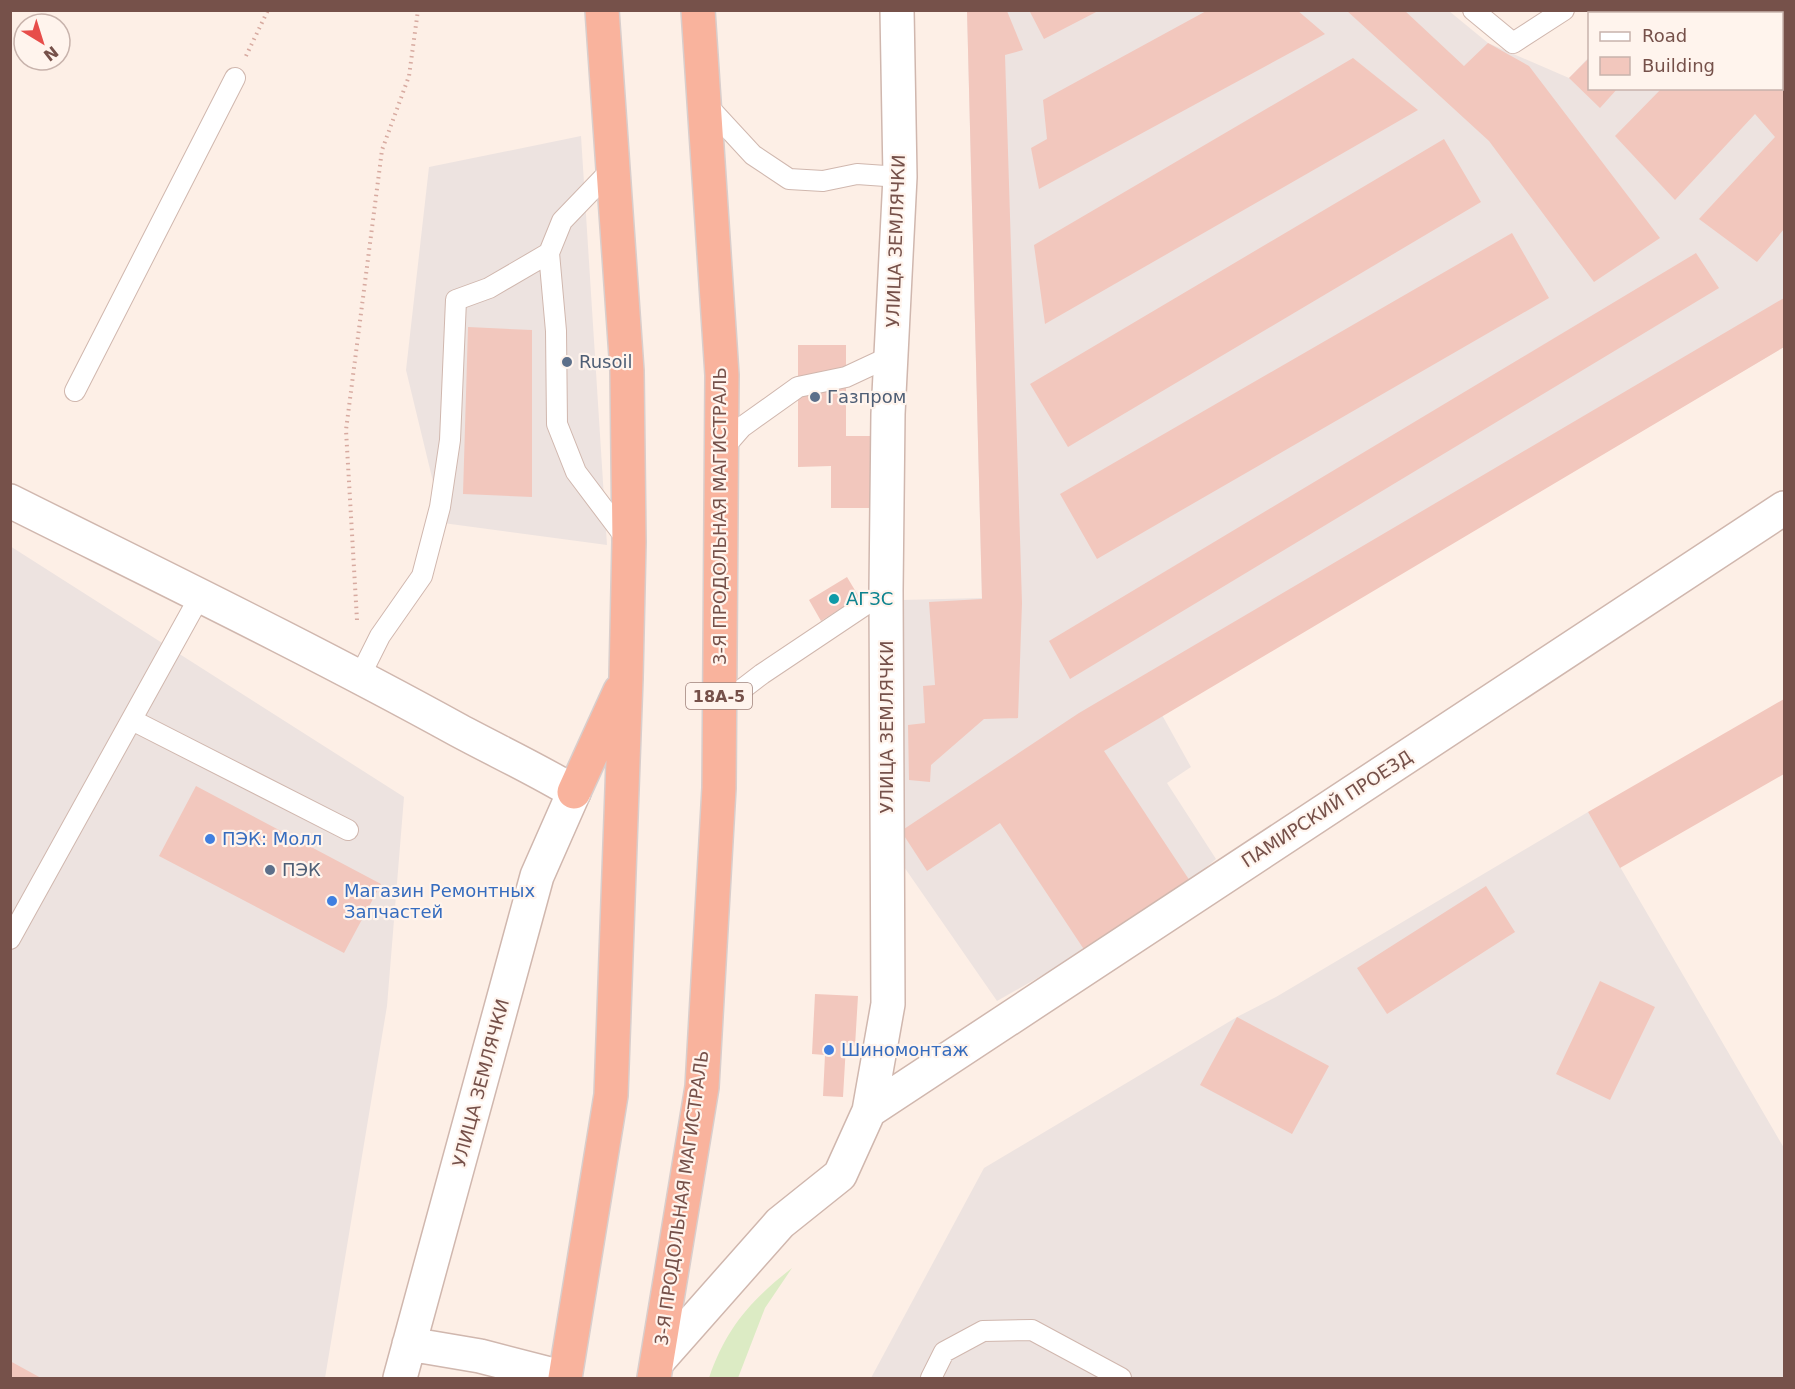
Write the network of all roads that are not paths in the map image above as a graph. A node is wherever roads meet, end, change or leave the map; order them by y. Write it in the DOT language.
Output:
graph roads {
  1 [pos="602,10"];
  2 [pos="698,10"];
  3 [pos="897,10"];
  4 [pos="1473,10"];
  5 [pos="1564,10"];
  6 [pos="235,78"];
  7 [pos="704,102"];
  8 [pos="613,168"];
  9 [pos="900,177"];
  10 [pos="549,253"];
  11 [pos="891,356"];
  12 [pos="75,391"];
  13 [pos="722,451"];
  14 [pos="10,501"];
  15 [pos="1785,508"];
  16 [pos="629,542"];
  17 [pos="886,591"];
  18 [pos="200,596"];
  19 [pos="360,676"];
  20 [pos="626,678"];
  21 [pos="719,707"];
  22 [pos="132,720"];
  23 [pos="574,792"];
  24 [pos="348,830"];
  25 [pos="10,939"];
  26 [pos="869,1111"];
  27 [pos="410,1344"];
  28 [pos="656,1370"];
  29 [pos="400,1378"];
  30 [pos="565,1378"];
  31 [pos="932,1378"];
  32 [pos="1121,1378"];
  1 -- 8 [label="highway"];
  2 -- 7 [label="highway, 3-Я ПРОДОЛЬНАЯ МАГИСТРАЛЬ / 18А-5"];
  3 -- 9 [label="street, УЛИЦА ЗЕМЛЯЧКИ"];
  4 -- 5 [label="lane"];
  6 -- 12 [label="lane"];
  7 -- 9 [label="lane"];
  7 -- 13 [label="highway, 3-Я ПРОДОЛЬНАЯ МАГИСТРАЛЬ / 18А-5"];
  8 -- 10 [label="lane"];
  8 -- 16 [label="highway"];
  9 -- 11 [label="street, УЛИЦА ЗЕМЛЯЧКИ"];
  10 -- 16 [label="lane"];
  10 -- 19 [label="lane"];
  11 -- 13 [label="lane"];
  11 -- 17 [label="street, УЛИЦА ЗЕМЛЯЧКИ"];
  13 -- 21 [label="highway, 3-Я ПРОДОЛЬНАЯ МАГИСТРАЛЬ / 18А-5"];
  14 -- 18 [label="street"];
  15 -- 26 [label="street, ПАМИРСКИЙ ПРОЕЗД"];
  16 -- 20 [label="highway"];
  17 -- 21 [label="lane"];
  17 -- 26 [label="street, УЛИЦА ЗЕМЛЯЧКИ"];
  18 -- 19 [label="street"];
  18 -- 22 [label="lane"];
  19 -- 23 [label="street"];
  20 -- 23 [label="highway"];
  20 -- 30 [label="highway"];
  21 -- 28 [label="highway, 3-Я ПРОДОЛЬНАЯ МАГИСТРАЛЬ / 18А-5"];
  22 -- 24 [label="lane"];
  22 -- 25 [label="lane"];
  23 -- 27 [label="street, УЛИЦА ЗЕМЛЯЧКИ"];
  26 -- 28 [label="street, УЛИЦА ЗЕМЛЯЧКИ"];
  27 -- 29 [label="street, УЛИЦА ЗЕМЛЯЧКИ"];
  27 -- 30 [label="street"];
  31 -- 32 [label="lane"];
}
